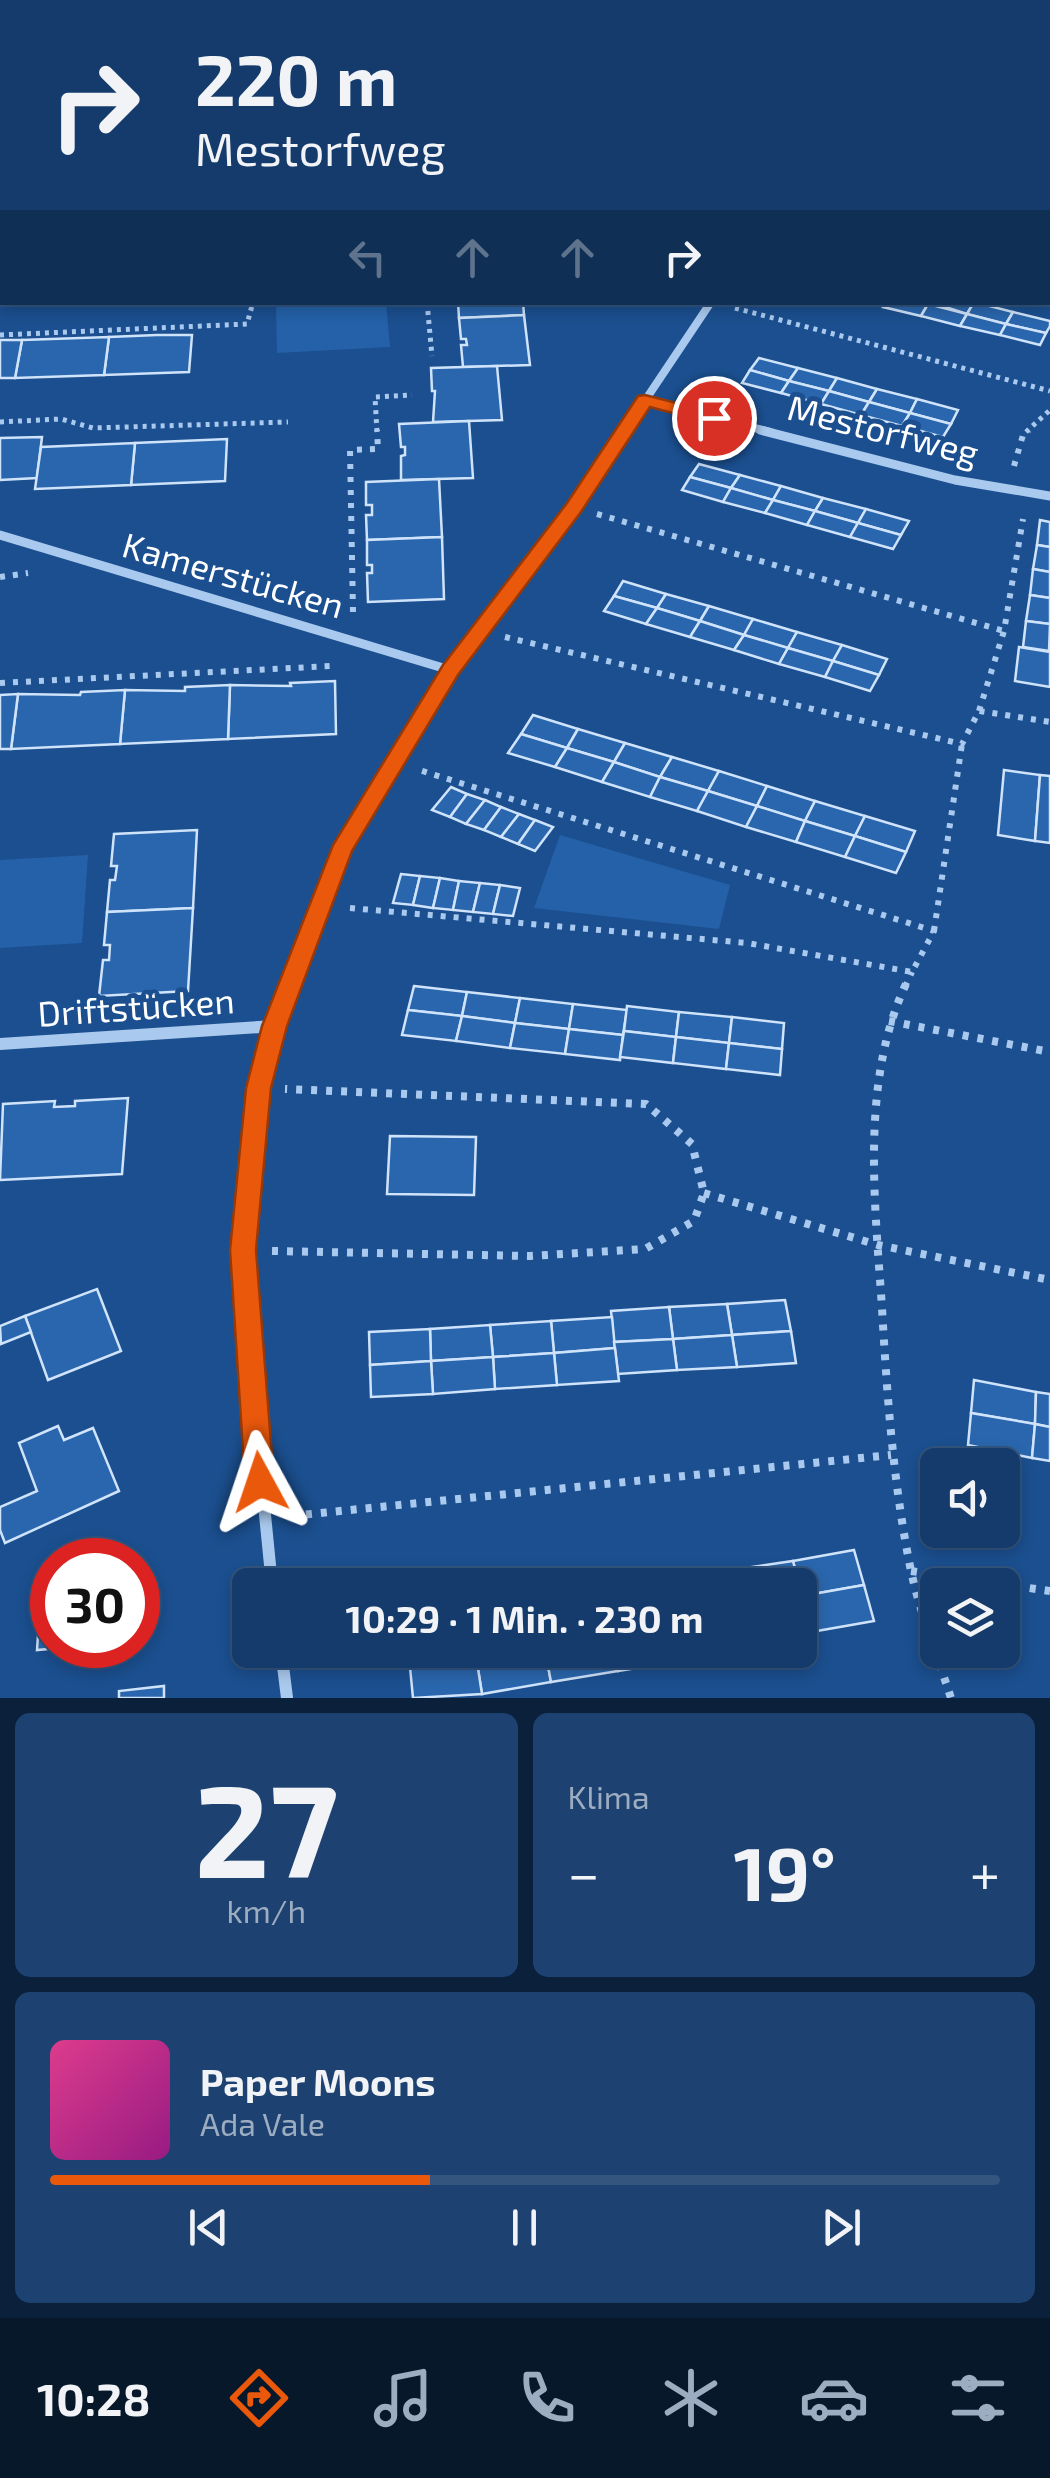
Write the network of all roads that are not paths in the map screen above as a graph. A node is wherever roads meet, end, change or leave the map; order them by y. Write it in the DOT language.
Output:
graph roads {
  1 [pos="709,305"];
  2 [pos="645,400"];
  3 [pos="1050,496"];
  4 [pos="0,535"];
  5 [pos="450,670"];
  6 [pos="274,1026"];
  7 [pos="0,1044"];
  8 [pos="270,1568"];
  9 [pos="284,1668"];
  10 [pos="288,1698"];
  1 -- 2 [label="street"];
  2 -- 3 [label="street, Mestorfweg"];
  2 -- 5 [label="street"];
  4 -- 5 [label="street, Kamerstücken"];
  5 -- 6 [label="street"];
  6 -- 7 [label="street, Driftstücken"];
  6 -- 8 [label="street"];
  9 -- 10 [label="street"];
}
